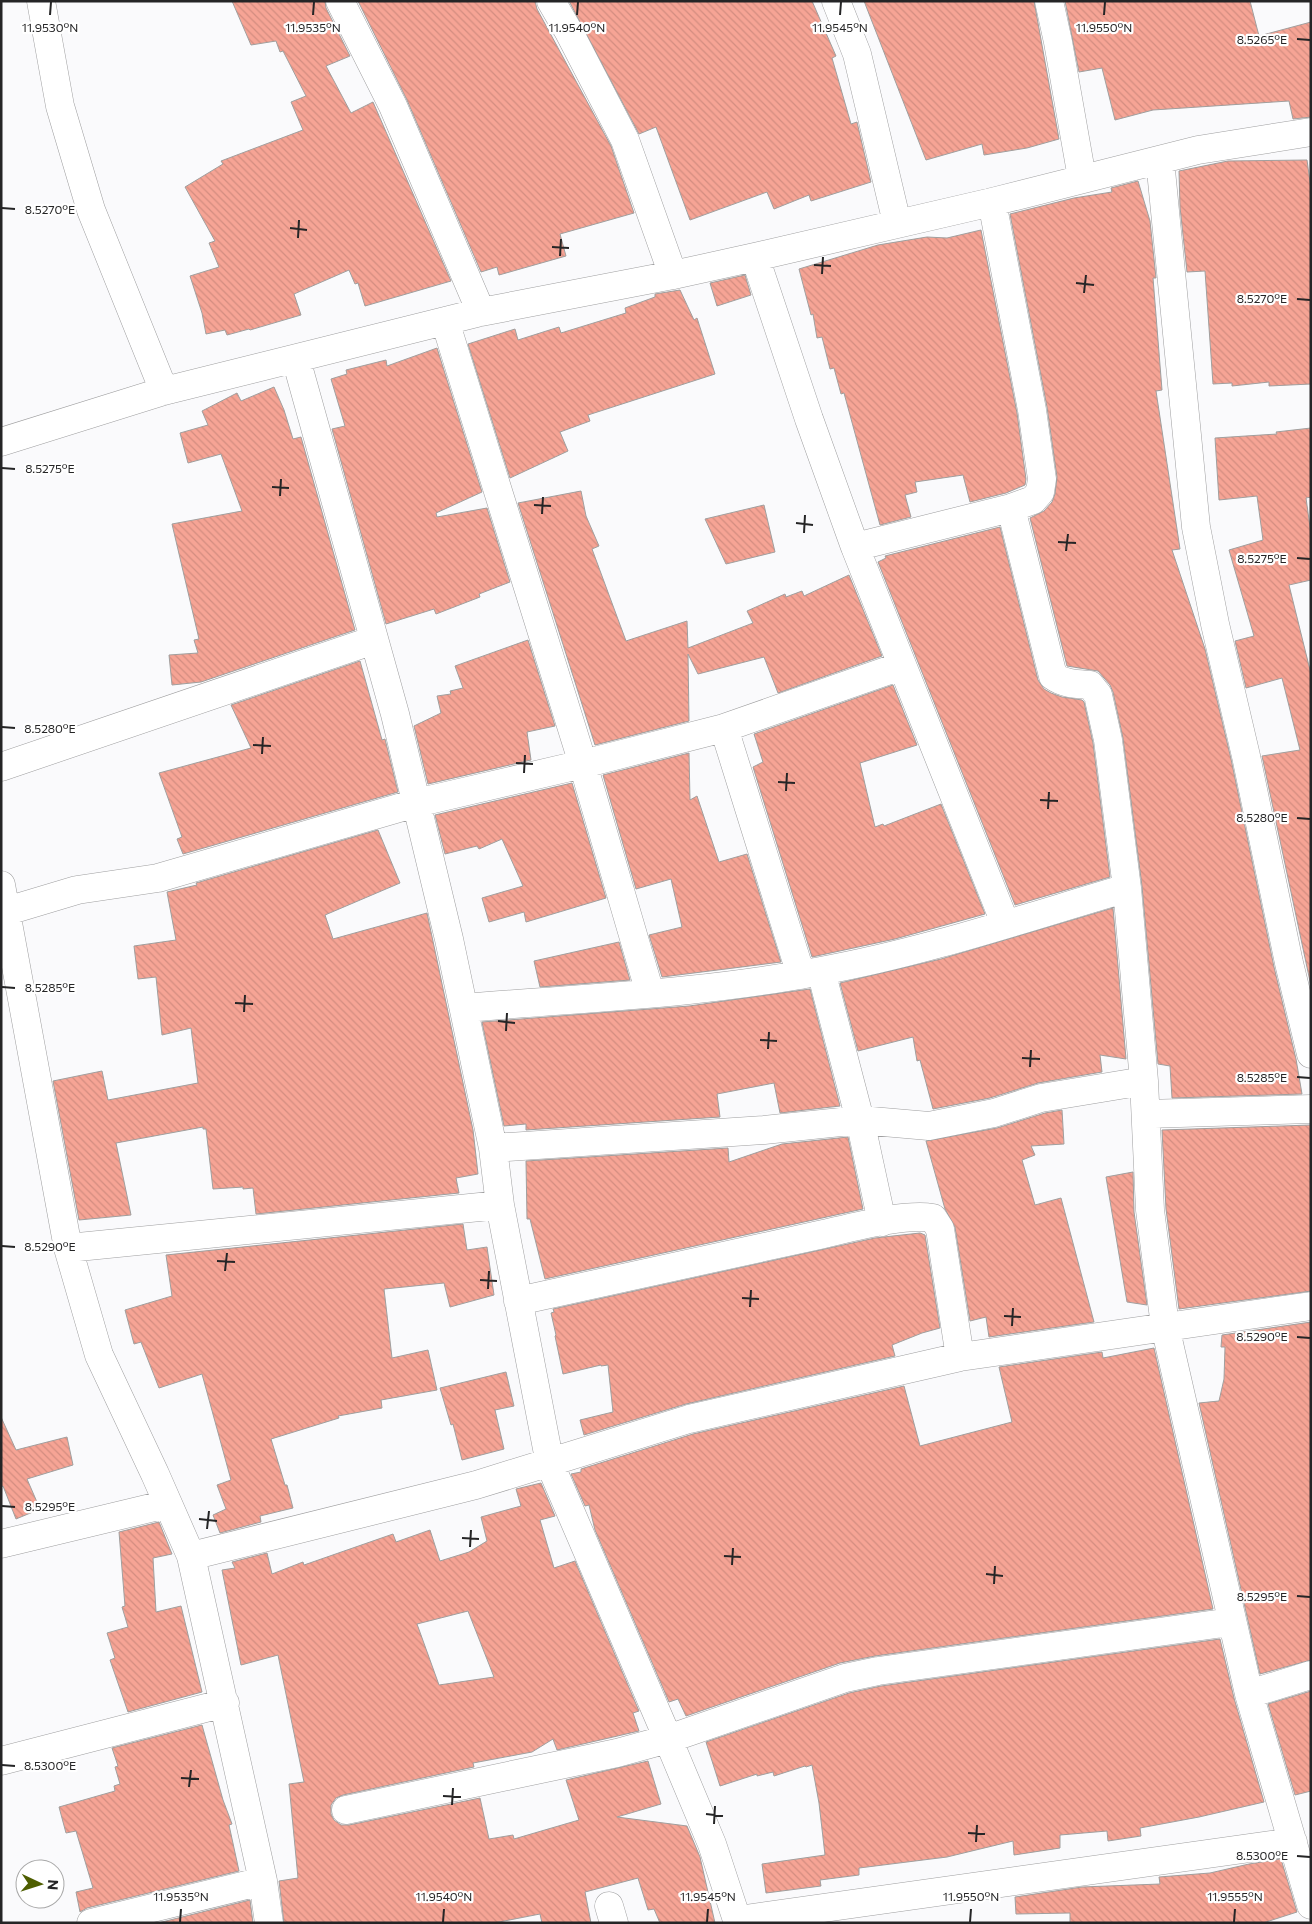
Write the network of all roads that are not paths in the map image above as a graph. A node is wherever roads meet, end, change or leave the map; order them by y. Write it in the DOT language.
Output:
graph roads {
  1 [pos="41,1"];
  2 [pos="340,1"];
  3 [pos="551,1"];
  4 [pos="836,1"];
  5 [pos="1049,1"];
  6 [pos="1311,132"];
  7 [pos="1160,160"];
  8 [pos="1082,178"];
  9 [pos="992,202"];
  10 [pos="897,223"];
  11 [pos="755,257"];
  12 [pos="674,275"];
  13 [pos="481,312"];
  14 [pos="445,321"];
  15 [pos="296,359"];
  16 [pos="164,391"];
  17 [pos="1,442"];
  18 [pos="1011,508"];
  19 [pos="855,547"];
  20 [pos="374,640"];
  21 [pos="901,666"];
  22 [pos="724,728"];
  23 [pos="584,764"];
  24 [pos="1,767"];
  25 [pos="416,804"];
  26 [pos="1,885"];
  27 [pos="1127,888"];
  28 [pos="7,911"];
  29 [pos="1005,924"];
  30 [pos="811,973"];
  31 [pos="650,993"];
  32 [pos="464,1008"];
  33 [pos="1311,1054"];
  34 [pos="1144,1081"];
  35 [pos="1311,1109"];
  36 [pos="1146,1114"];
  37 [pos="860,1120"];
  38 [pos="493,1148"];
  39 [pos="500,1205"];
  40 [pos="882,1222"];
  41 [pos="68,1248"];
  42 [pos="518,1302"];
  43 [pos="1311,1306"];
  44 [pos="1166,1326"];
  45 [pos="960,1357"];
  46 [pos="550,1464"];
  47 [pos="167,1504"];
  48 [pos="1,1544"];
  49 [pos="191,1556"];
  50 [pos="1231,1622"];
  51 [pos="1311,1675"];
  52 [pos="1249,1694"];
  53 [pos="225,1703"];
  54 [pos="668,1739"];
  55 [pos="1,1761"];
  56 [pos="346,1810"];
  57 [pos="1293,1842"];
  58 [pos="263,1881"];
  59 [pos="1311,1905"];
  60 [pos="738,1922"];
  61 [pos="91,1923"];
  62 [pos="269,1923"];
  1 -- 16 [label="street"];
  2 -- 13 [label="street"];
  3 -- 12 [label="street"];
  4 -- 10 [label="street"];
  5 -- 8 [label="street"];
  6 -- 7 [label="street"];
  7 -- 8 [label="street"];
  7 -- 33 [label="street"];
  8 -- 9 [label="street"];
  9 -- 10 [label="street"];
  9 -- 18 [label="street"];
  10 -- 11 [label="street"];
  11 -- 12 [label="street"];
  11 -- 19 [label="street"];
  12 -- 13 [label="street"];
  13 -- 14 [label="street"];
  14 -- 15 [label="street"];
  14 -- 23 [label="street"];
  15 -- 16 [label="street"];
  15 -- 20 [label="street"];
  16 -- 17 [label="street"];
  18 -- 19 [label="street"];
  18 -- 27 [label="street"];
  19 -- 21 [label="street"];
  20 -- 24 [label="street"];
  20 -- 25 [label="street"];
  21 -- 22 [label="street"];
  21 -- 29 [label="street"];
  22 -- 23 [label="street"];
  22 -- 30 [label="street"];
  23 -- 25 [label="street"];
  23 -- 31 [label="street"];
  25 -- 28 [label="street"];
  25 -- 32 [label="street"];
  26 -- 28 [label="street"];
  27 -- 29 [label="street"];
  27 -- 34 [label="street"];
  28 -- 41 [label="street"];
  29 -- 30 [label="street"];
  30 -- 31 [label="street"];
  30 -- 37 [label="street"];
  31 -- 32 [label="street"];
  32 -- 38 [label="street"];
  34 -- 36 [label="street"];
  34 -- 37 [label="street"];
  35 -- 36 [label="street"];
  36 -- 44 [label="street"];
  37 -- 38 [label="street"];
  37 -- 40 [label="street"];
  38 -- 39 [label="street"];
  39 -- 41 [label="street"];
  39 -- 42 [label="street"];
  40 -- 42 [label="street"];
  40 -- 45 [label="street"];
  41 -- 47 [label="street"];
  42 -- 46 [label="street"];
  43 -- 44 [label="street"];
  44 -- 45 [label="street"];
  44 -- 50 [label="street"];
  45 -- 46 [label="street"];
  46 -- 49 [label="street"];
  46 -- 54 [label="street"];
  47 -- 48 [label="street"];
  47 -- 49 [label="street"];
  49 -- 53 [label="street"];
  50 -- 52 [label="street"];
  50 -- 54 [label="street"];
  51 -- 52 [label="street"];
  52 -- 57 [label="street"];
  53 -- 55 [label="street"];
  53 -- 58 [label="street"];
  54 -- 56 [label="street"];
  54 -- 60 [label="street"];
  57 -- 59 [label="street"];
  57 -- 60 [label="street"];
  58 -- 61 [label="street"];
  58 -- 62 [label="street"];
}
